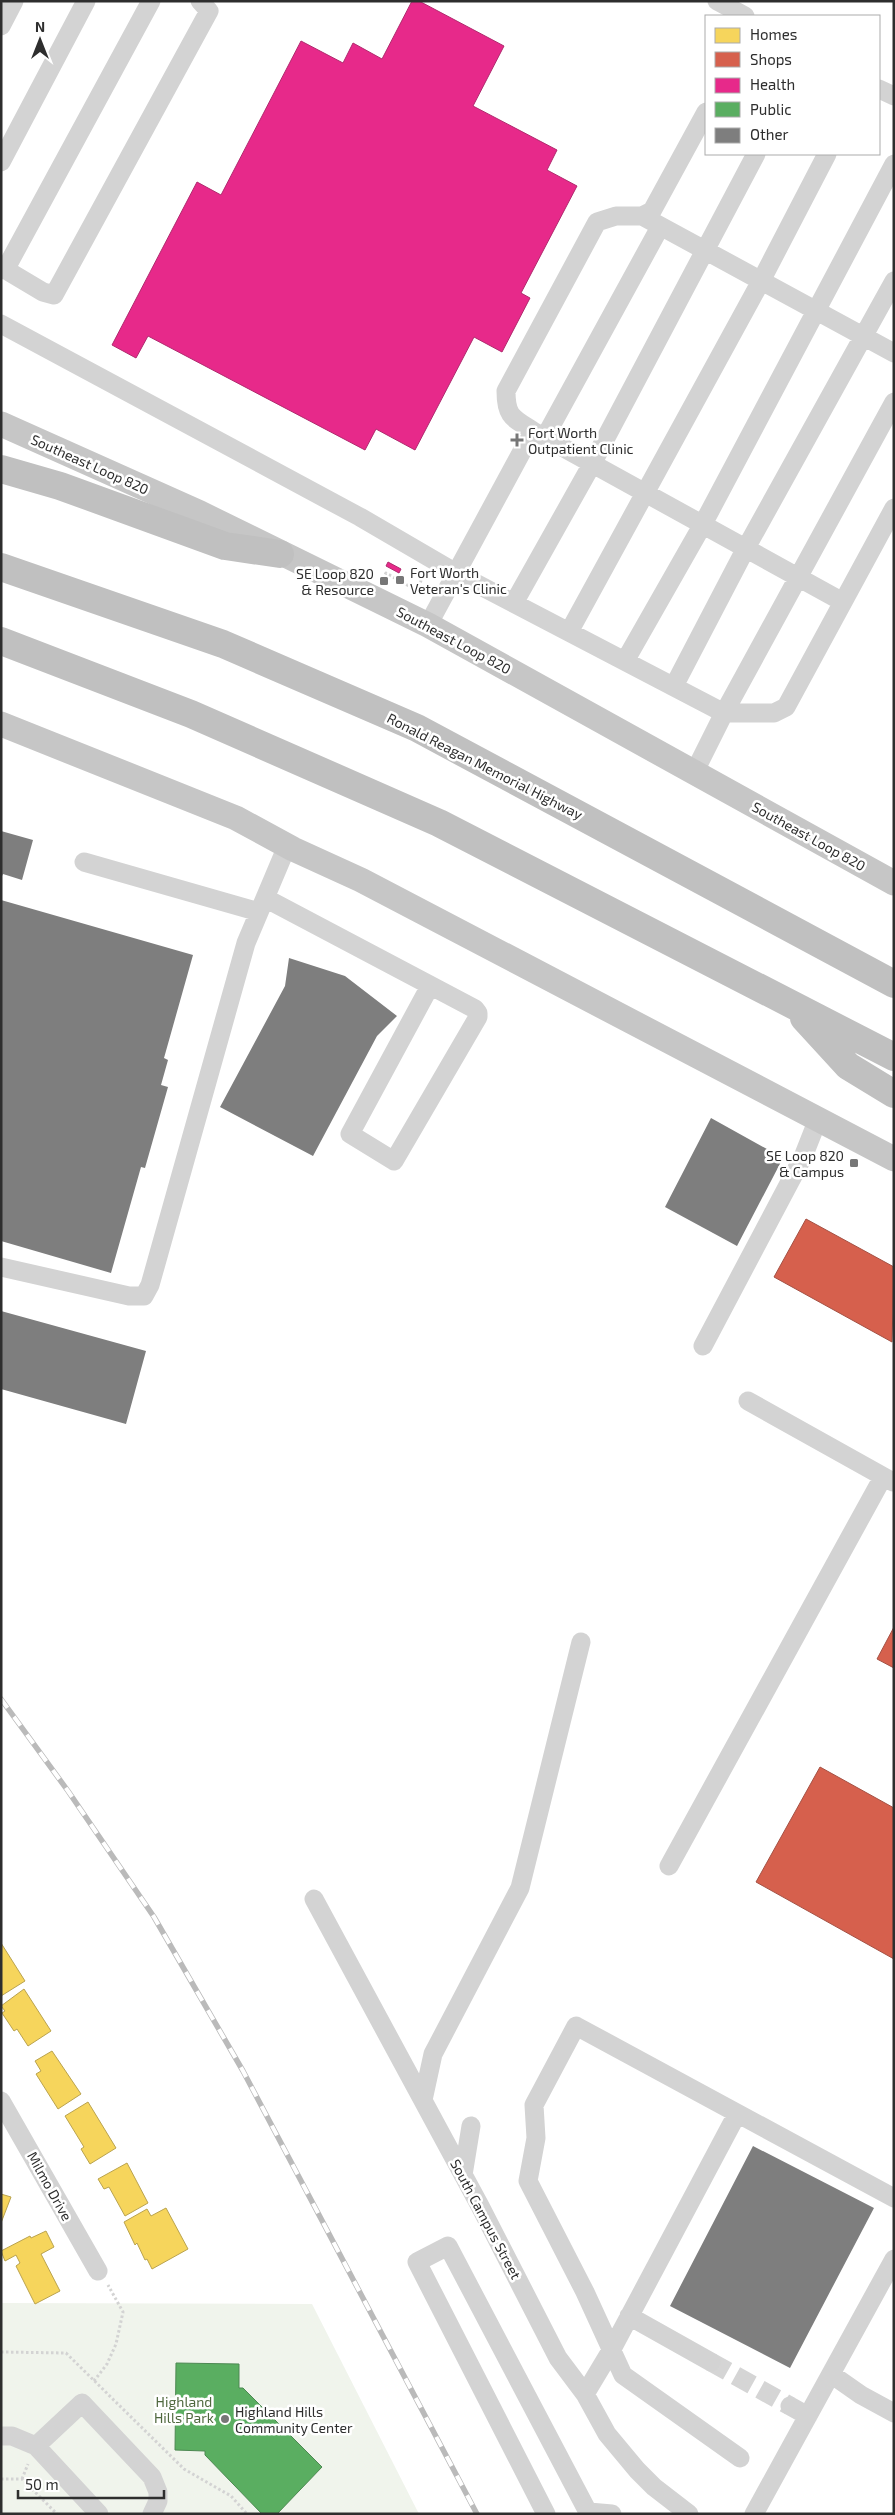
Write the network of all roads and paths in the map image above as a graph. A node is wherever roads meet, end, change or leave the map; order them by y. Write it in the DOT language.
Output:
graph roads {
  1 [pos="86,1"];
  2 [pos="152,1"];
  3 [pos="200,1"];
  4 [pos="717,1"];
  5 [pos="743,15"];
  6 [pos="880,89"];
  7 [pos="894,96"];
  8 [pos="705,114"];
  9 [pos="755,155"];
  10 [pos="826,155"];
  11 [pos="1,162"];
  12 [pos="894,164"];
  13 [pos="642,216"];
  14 [pos="660,227"];
  15 [pos="705,251"];
  16 [pos="3,268"];
  17 [pos="761,281"];
  18 [pos="894,282"];
  19 [pos="815,310"];
  20 [pos="1,324"];
  21 [pos="864,337"];
  22 [pos="894,354"];
  23 [pos="894,402"];
  24 [pos="1,424"];
  25 [pos="539,434"];
  26 [pos="592,464"];
  27 [pos="1,469"];
  28 [pos="645,492"];
  29 [pos="894,508"];
  30 [pos="703,524"];
  31 [pos="746,548"];
  32 [pos="280,554"];
  33 [pos="433,559"];
  34 [pos="1,567"];
  35 [pos="456,572"];
  36 [pos="797,576"];
  37 [pos="373,597"];
  38 [pos="843,602"];
  39 [pos="514,603"];
  40 [pos="428,625"];
  41 [pos="569,632"];
  42 [pos="1,641"];
  43 [pos="625,661"];
  44 [pos="674,686"];
  45 [pos="724,713"];
  46 [pos="1,724"];
  47 [pos="694,773"];
  48 [pos="287,846"];
  49 [pos="84,862"];
  50 [pos="894,883"];
  51 [pos="262,905"];
  52 [pos="894,984"];
  53 [pos="430,986"];
  54 [pos="790,1002"];
  55 [pos="894,1058"];
  56 [pos="894,1094"];
  57 [pos="818,1119"];
  58 [pos="894,1159"];
  59 [pos="1,1267"];
  60 [pos="703,1346"];
  61 [pos="748,1401"];
  62 [pos="888,1480"];
  63 [pos="581,1642"];
  64 [pos="668,1866"];
  65 [pos="314,1899"];
  66 [pos="423,2100"];
  67 [pos="4,2110"];
  68 [pos="737,2114"];
  69 [pos="471,2126"];
  70 [pos="463,2175"];
  71 [pos="894,2198"];
  72 [pos="894,2259"];
  73 [pos="98,2271"];
  74 [pos="629,2316"];
  75 [pos="612,2349"];
  76 [pos="1,2352"];
  77 [pos="711,2362"];
  78 [pos="831,2374"];
  79 [pos="94,2380"];
  80 [pos="585,2394"];
  81 [pos="790,2406"];
  82 [pos="894,2412"];
  83 [pos="808,2416"];
  84 [pos="7,2436"];
  85 [pos="36,2446"];
  86 [pos="740,2458"];
  87 [pos="1,2479"];
  88 [pos="589,2513"];
  89 [pos="57,2514"];
  90 [pos="99,2514"];
  91 [pos="152,2514"];
  92 [pos="246,2514"];
  93 [pos="546,2514"];
  94 [pos="612,2514"];
  95 [pos="689,2514"];
  96 [pos="754,2514"];
  1 -- 11 [label="street"];
  2 -- 16 [label="street"];
  3 -- 16 [label="street"];
  4 -- 5 [label="street"];
  6 -- 7 [label="street"];
  8 -- 13 [label="street"];
  9 -- 15 [label="street"];
  10 -- 17 [label="street"];
  12 -- 19 [label="street"];
  13 -- 14 [label="street"];
  13 -- 25 [label="street"];
  14 -- 15 [label="street"];
  14 -- 25 [label="street"];
  15 -- 17 [label="street"];
  15 -- 26 [label="street"];
  17 -- 19 [label="street"];
  17 -- 28 [label="street"];
  18 -- 21 [label="street"];
  19 -- 21 [label="street"];
  19 -- 30 [label="street"];
  20 -- 33 [label="street"];
  21 -- 22 [label="street"];
  21 -- 31 [label="street"];
  23 -- 36 [label="street"];
  24 -- 32 [label="main road, Southeast Loop 820"];
  25 -- 26 [label="street"];
  25 -- 35 [label="street"];
  26 -- 28 [label="street"];
  26 -- 39 [label="street"];
  27 -- 32 [label="highway"];
  28 -- 30 [label="street"];
  28 -- 41 [label="street"];
  29 -- 38 [label="street"];
  30 -- 31 [label="street"];
  30 -- 43 [label="street"];
  31 -- 36 [label="street"];
  31 -- 44 [label="street"];
  32 -- 37 [label="main road, Southeast Loop 820"];
  33 -- 35 [label="street"];
  33 -- 37 [label="path"];
  34 -- 52 [label="highway, Ronald Reagan Memorial Highway"];
  35 -- 39 [label="street"];
  35 -- 40 [label="street"];
  36 -- 38 [label="street"];
  36 -- 45 [label="street"];
  37 -- 40 [label="main road, Southeast Loop 820"];
  38 -- 45 [label="street"];
  39 -- 41 [label="street"];
  40 -- 47 [label="main road, Southeast Loop 820"];
  41 -- 43 [label="street"];
  42 -- 54 [label="highway"];
  43 -- 44 [label="street"];
  44 -- 45 [label="street"];
  45 -- 47 [label="street"];
  46 -- 48 [label="main road"];
  47 -- 50 [label="main road, Southeast Loop 820"];
  48 -- 51 [label="street"];
  48 -- 57 [label="main road"];
  49 -- 51 [label="street"];
  51 -- 53 [label="street"];
  51 -- 59 [label="street"];
  53 -- 53 [label="street"];
  54 -- 55 [label="highway"];
  54 -- 56 [label="highway"];
  57 -- 58 [label="main road"];
  57 -- 60 [label="street"];
  61 -- 62 [label="street"];
  62 -- 64 [label="street"];
  63 -- 66 [label="street"];
  65 -- 66 [label="street, South Campus Street"];
  66 -- 70 [label="street, South Campus Street"];
  67 -- 73 [label="street, Milmo Drive"];
  68 -- 71 [label="street"];
  68 -- 74 [label="street"];
  68 -- 75 [label="street"];
  69 -- 70 [label="street"];
  70 -- 80 [label="street, South Campus Street"];
  72 -- 78 [label="street"];
  73 -- 79 [label="path"];
  74 -- 75 [label="street"];
  74 -- 77 [label="street"];
  75 -- 80 [label="street"];
  75 -- 86 [label="street"];
  76 -- 79 [label="path"];
  78 -- 82 [label="street"];
  78 -- 83 [label="street"];
  79 -- 92 [label="path"];
  80 -- 95 [label="street, South Campus Street"];
  81 -- 83 [label="street"];
  83 -- 96 [label="street"];
  84 -- 85 [label="street"];
  85 -- 90 [label="street"];
  85 -- 91 [label="street"];
  87 -- 89 [label="path"];
  88 -- 93 [label="street"];
  88 -- 94 [label="street"];
}
